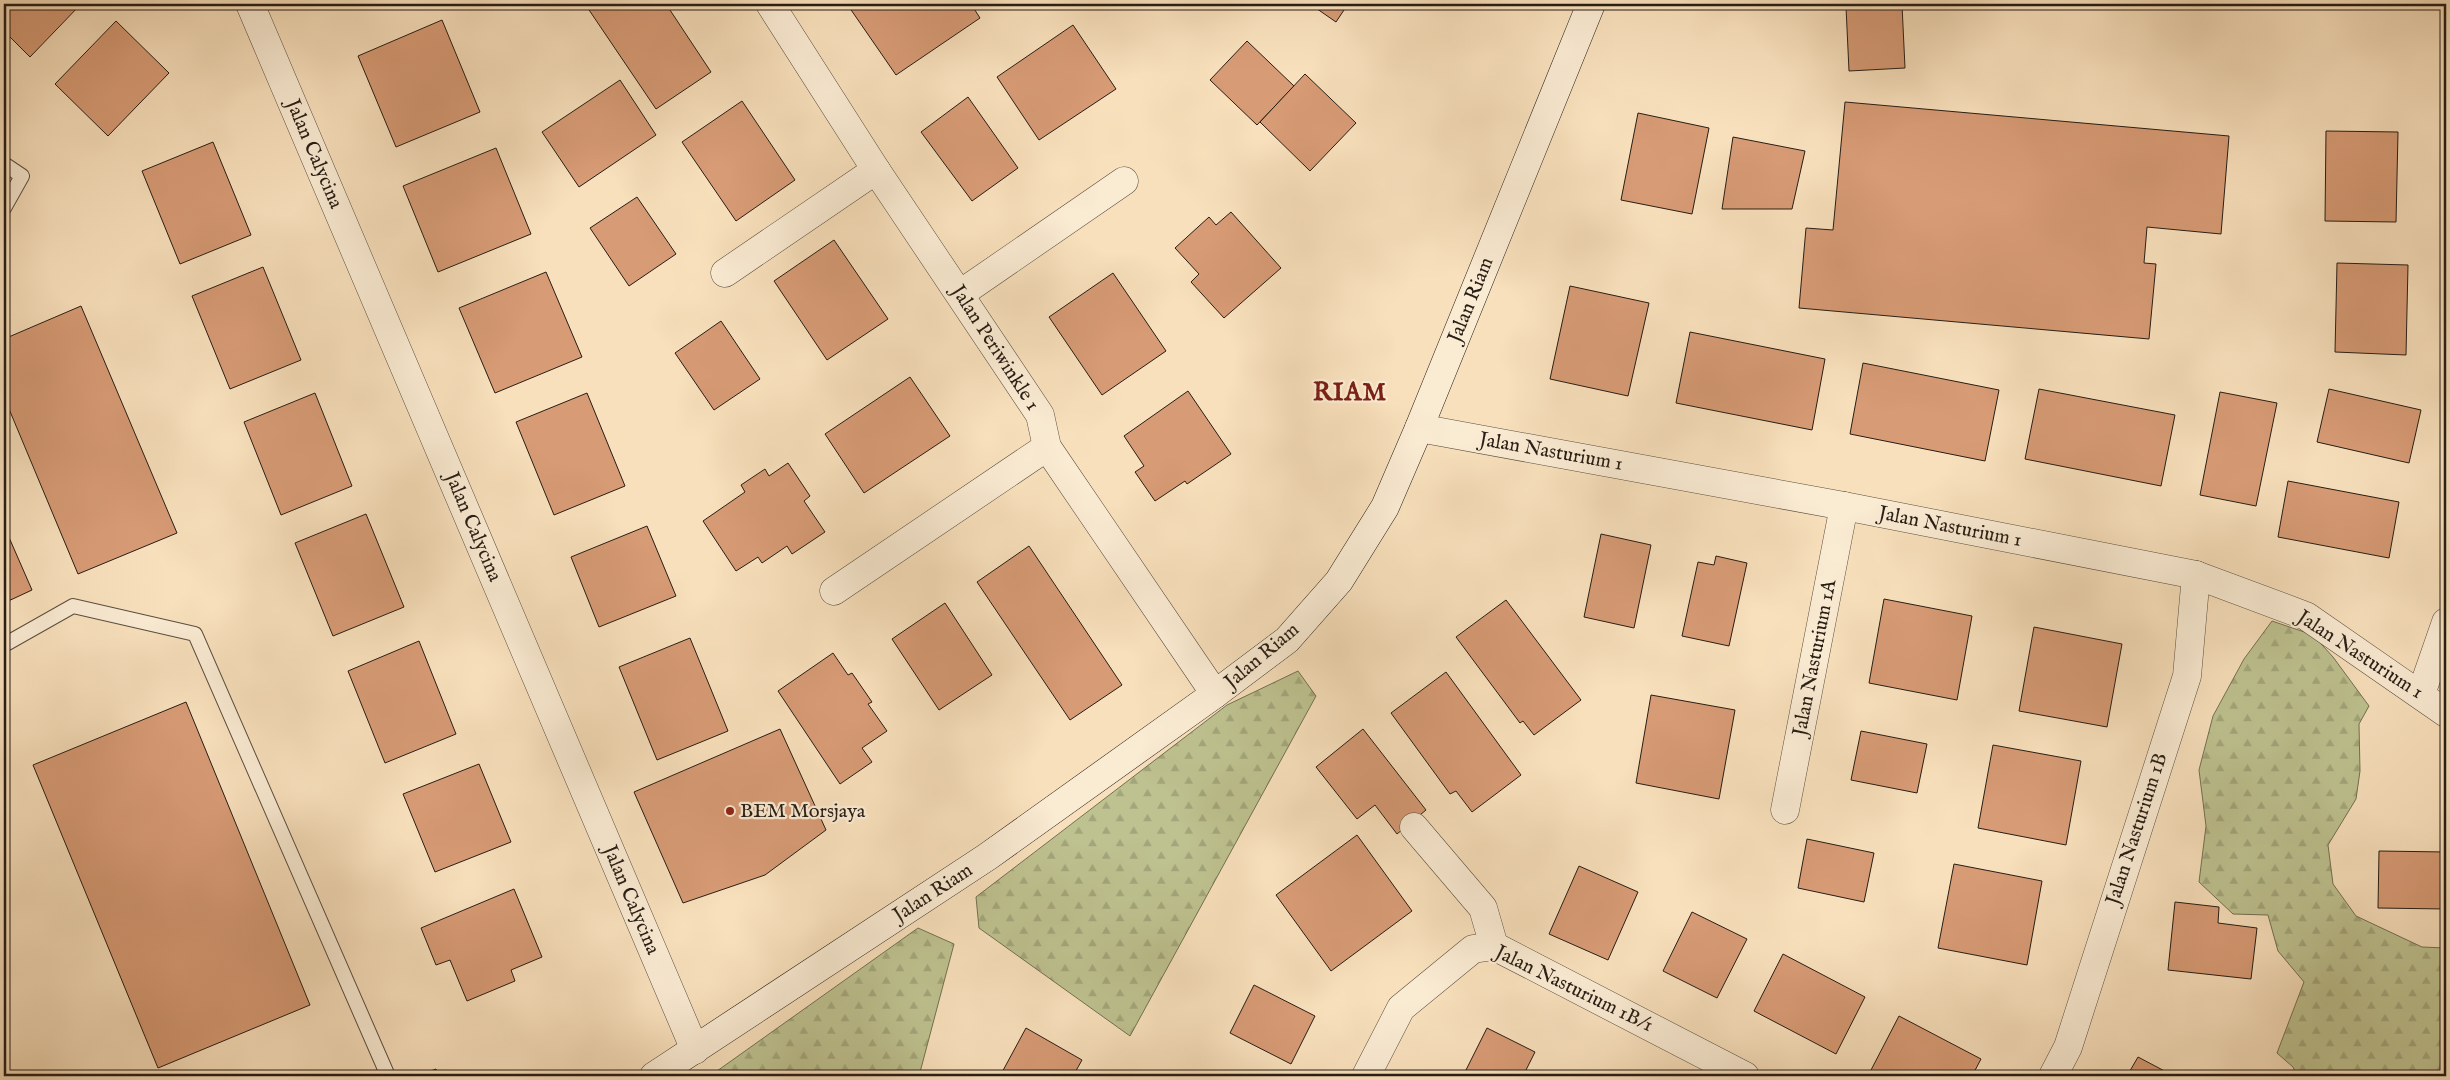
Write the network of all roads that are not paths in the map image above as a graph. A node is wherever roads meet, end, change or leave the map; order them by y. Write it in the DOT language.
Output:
graph roads {
  1 [pos="250,4"];
  2 [pos="770,4"];
  3 [pos="1591,4"];
  4 [pos="4,164"];
  5 [pos="876,170"];
  6 [pos="1124,181"];
  7 [pos="4,208"];
  8 [pos="725,273"];
  9 [pos="960,294"];
  10 [pos="1419,428"];
  11 [pos="1047,447"];
  12 [pos="1844,506"];
  13 [pos="2196,575"];
  14 [pos="834,591"];
  15 [pos="2446,622"];
  16 [pos="4,645"];
  17 [pos="1215,694"];
  18 [pos="2421,694"];
  19 [pos="2446,714"];
  20 [pos="1785,810"];
  21 [pos="1414,827"];
  22 [pos="1494,946"];
  23 [pos="695,1050"];
  24 [pos="388,1076"];
  25 [pos="654,1076"];
  26 [pos="1366,1076"];
  27 [pos="1745,1076"];
  28 [pos="2053,1076"];
  1 -- 23 [label="street, Jalan Calycina"];
  2 -- 5 [label="street, Jalan Periwinkle 1"];
  3 -- 10 [label="street, Jalan Riam"];
  4 -- 7 [label="lane"];
  5 -- 8 [label="street"];
  5 -- 9 [label="street, Jalan Periwinkle 1"];
  6 -- 9 [label="street"];
  9 -- 11 [label="street, Jalan Periwinkle 1"];
  10 -- 12 [label="street, Jalan Nasturium 1"];
  10 -- 17 [label="street, Jalan Riam"];
  11 -- 14 [label="street"];
  11 -- 17 [label="street, Jalan Periwinkle 1"];
  12 -- 13 [label="street, Jalan Nasturium 1"];
  12 -- 20 [label="street, Jalan Nasturium 1A"];
  13 -- 18 [label="street, Jalan Nasturium 1"];
  13 -- 28 [label="street, Jalan Nasturium 1B"];
  15 -- 18 [label="street"];
  16 -- 24 [label="lane"];
  17 -- 23 [label="street, Jalan Riam"];
  18 -- 19 [label="street, Jalan Nasturium 1"];
  21 -- 22 [label="street"];
  22 -- 26 [label="street, Jalan Nasturium 1B/1"];
  22 -- 27 [label="street, Jalan Nasturium 1B/1"];
  23 -- 25 [label="street, Jalan Riam"];
}
